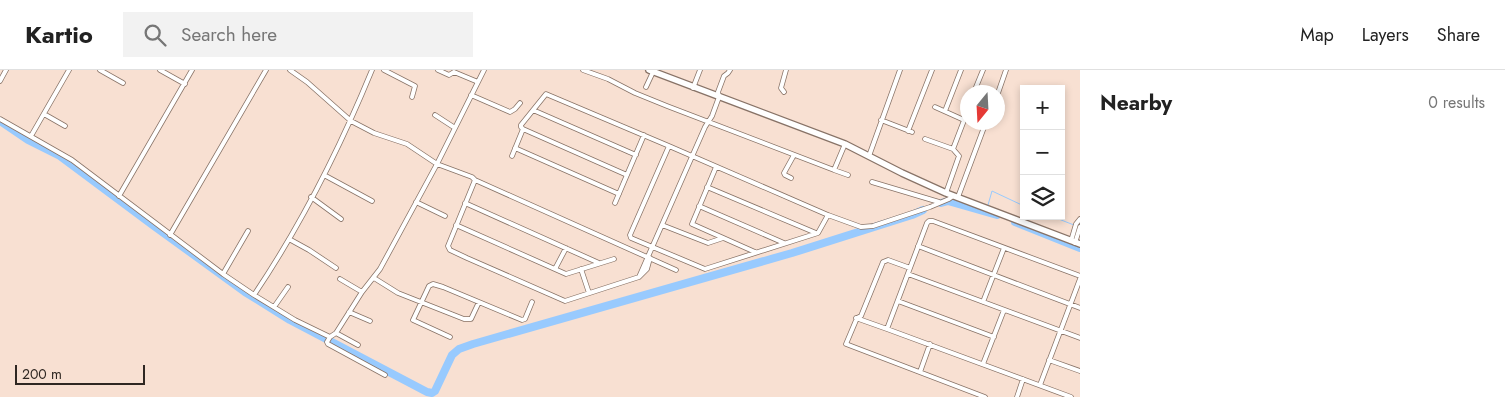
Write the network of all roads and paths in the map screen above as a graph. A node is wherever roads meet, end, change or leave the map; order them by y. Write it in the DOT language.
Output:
graph roads {
  1 [pos="6,70"];
  2 [pos="69,70"];
  3 [pos="100,70"];
  4 [pos="160,70"];
  5 [pos="192,70"];
  6 [pos="266,70"];
  7 [pos="290,70"];
  8 [pos="372,70"];
  9 [pos="384,70"];
  10 [pos="401,70"];
  11 [pos="438,70"];
  12 [pos="484,70"];
  13 [pos="583,70"];
  14 [pos="700,70"];
  15 [pos="730,70"];
  16 [pos="786,70"];
  17 [pos="900,70"];
  18 [pos="932,70"];
  19 [pos="961,70"];
  20 [pos="983,70"];
  21 [pos="1006,70"];
  22 [pos="651,71"];
  23 [pos="397,77"];
  24 [pos="0,81"];
  25 [pos="478,82"];
  26 [pos="123,83"];
  27 [pos="185,84"];
  28 [pos="694,85"];
  29 [pos="977,85"];
  30 [pos="1001,85"];
  31 [pos="646,87"];
  32 [pos="784,92"];
  33 [pos="472,95"];
  34 [pos="412,97"];
  35 [pos="719,97"];
  36 [pos="520,103"];
  37 [pos="935,107"];
  38 [pos="532,110"];
  39 [pos="945,111"];
  40 [pos="44,114"];
  41 [pos="435,115"];
  42 [pos="960,118"];
  43 [pos="0,119"];
  44 [pos="352,119"];
  45 [pos="881,120"];
  46 [pos="709,122"];
  47 [pos="65,126"];
  48 [pos="455,128"];
  49 [pos="523,130"];
  50 [pos="960,130"];
  51 [pos="983,130"];
  52 [pos="644,135"];
  53 [pos="31,136"];
  54 [pos="925,139"];
  55 [pos="845,144"];
  56 [pos="669,146"];
  57 [pos="515,148"];
  58 [pos="953,149"];
  59 [pos="870,154"];
  60 [pos="636,155"];
  61 [pos="794,155"];
  62 [pos="512,156"];
  63 [pos="692,156"];
  64 [pos="438,162"];
  65 [pos="716,167"];
  66 [pos="834,170"];
  67 [pos="324,175"];
  68 [pos="627,175"];
  69 [pos="848,175"];
  70 [pos="791,178"];
  71 [pos="475,180"];
  72 [pos="872,182"];
  73 [pos="707,187"];
  74 [pos="947,191"];
  75 [pos="619,194"];
  76 [pos="119,196"];
  77 [pos="957,196"];
  78 [pos="311,197"];
  79 [pos="372,202"];
  80 [pos="416,202"];
  81 [pos="939,202"];
  82 [pos="465,203"];
  83 [pos="615,203"];
  84 [pos="699,206"];
  85 [pos="828,215"];
  86 [pos="445,216"];
  87 [pos="341,218"];
  88 [pos="456,225"];
  89 [pos="662,225"];
  90 [pos="1079,225"];
  91 [pos="248,231"];
  92 [pos="816,233"];
  93 [pos="170,235"];
  94 [pos="723,238"];
  95 [pos="288,239"];
  96 [pos="784,243"];
  97 [pos="1075,243"];
  98 [pos="918,246"];
  99 [pos="566,248"];
  100 [pos="1004,248"];
  101 [pos="755,252"];
  102 [pos="650,254"];
  103 [pos="614,258"];
  104 [pos="599,263"];
  105 [pos="336,268"];
  106 [pos="910,268"];
  107 [pos="555,269"];
  108 [pos="581,269"];
  109 [pos="676,270"];
  110 [pos="223,274"];
  111 [pos="908,274"];
  112 [pos="993,275"];
  113 [pos="1080,277"];
  114 [pos="374,278"];
  115 [pos="340,279"];
  116 [pos="288,287"];
  117 [pos="362,292"];
  118 [pos="589,293"];
  119 [pos="254,295"];
  120 [pos="423,302"];
  121 [pos="479,302"];
  122 [pos="532,302"];
  123 [pos="898,302"];
  124 [pos="983,302"];
  125 [pos="1070,304"];
  126 [pos="274,307"];
  127 [pos="1080,308"];
  128 [pos="1004,310"];
  129 [pos="348,312"];
  130 [pos="856,318"];
  131 [pos="370,321"];
  132 [pos="888,328"];
  133 [pos="1060,331"];
  134 [pos="336,333"];
  135 [pos="450,337"];
  136 [pos="994,337"];
  137 [pos="1080,338"];
  138 [pos="329,339"];
  139 [pos="930,344"];
  140 [pos="358,345"];
  141 [pos="1049,360"];
  142 [pos="983,364"];
  143 [pos="1080,371"];
  144 [pos="920,372"];
  145 [pos="384,375"];
  146 [pos="1024,379"];
  147 [pos="1040,385"];
  148 [pos="985,397"];
  149 [pos="1017,397"];
  150 [pos="1071,397"];
  1 -- 24 [label="street"];
  2 -- 40 [label="street"];
  3 -- 26 [label="street"];
  4 -- 27 [label="street"];
  5 -- 27 [label="street"];
  6 -- 93 [label="street"];
  7 -- 44 [label="street"];
  8 -- 44 [label="street"];
  9 -- 23 [label="street"];
  10 -- 23 [label="street"];
  11 -- 25 [label="street"];
  12 -- 25 [label="street"];
  13 -- 46 [label="street"];
  14 -- 28 [label="street"];
  15 -- 35 [label="street"];
  16 -- 32 [label="street"];
  17 -- 45 [label="street"];
  18 -- 45 [label="street"];
  19 -- 39 [label="street"];
  20 -- 29 [label="street"];
  21 -- 30 [label="street"];
  22 -- 28 [label="street"];
  22 -- 31 [label="street"];
  23 -- 34 [label="street"];
  25 -- 33 [label="street"];
  27 -- 76 [label="street"];
  28 -- 35 [label="street"];
  33 -- 36 [label="street"];
  33 -- 48 [label="street"];
  35 -- 46 [label="street"];
  35 -- 55 [label="street"];
  37 -- 39 [label="street"];
  38 -- 49 [label="street"];
  38 -- 52 [label="street"];
  38 -- 60 [label="street"];
  39 -- 42 [label="street"];
  40 -- 47 [label="street"];
  40 -- 53 [label="street"];
  41 -- 48 [label="street"];
  43 -- 53 [label="street"];
  44 -- 64 [label="street"];
  44 -- 67 [label="street"];
  45 -- 59 [label="street"];
  46 -- 61 [label="street"];
  46 -- 63 [label="street"];
  48 -- 64 [label="street"];
  49 -- 57 [label="street"];
  49 -- 68 [label="street"];
  50 -- 58 [label="street"];
  51 -- 77 [label="street"];
  52 -- 56 [label="street"];
  52 -- 60 [label="street"];
  53 -- 76 [label="street"];
  54 -- 58 [label="street"];
  55 -- 59 [label="street"];
  55 -- 66 [label="street"];
  56 -- 63 [label="street"];
  56 -- 102 [label="street"];
  57 -- 62 [label="street"];
  57 -- 75 [label="street"];
  58 -- 74 [label="street"];
  59 -- 74 [label="street"];
  60 -- 68 [label="street"];
  61 -- 66 [label="street"];
  61 -- 70 [label="street"];
  63 -- 65 [label="street"];
  63 -- 89 [label="street"];
  64 -- 71 [label="street"];
  64 -- 80 [label="street"];
  65 -- 73 [label="street"];
  65 -- 85 [label="street"];
  66 -- 69 [label="street"];
  67 -- 78 [label="street"];
  67 -- 79 [label="street"];
  68 -- 75 [label="street"];
  71 -- 82 [label="street"];
  71 -- 102 [label="street"];
  72 -- 81 [label="street"];
  73 -- 84 [label="street"];
  73 -- 92 [label="street"];
  74 -- 77 [label="street"];
  75 -- 83 [label="street"];
  76 -- 93 [label="street"];
  77 -- 81 [label="street"];
  77 -- 97 [label="street"];
  78 -- 87 [label="street"];
  78 -- 95 [label="street"];
  80 -- 86 [label="street"];
  80 -- 114 [label="street"];
  81 -- 85 [label="street"];
  82 -- 88 [label="street"];
  82 -- 99 [label="street"];
  84 -- 94 [label="street"];
  84 -- 96 [label="street"];
  85 -- 92 [label="street"];
  88 -- 107 [label="street"];
  88 -- 118 [label="street"];
  89 -- 94 [label="street"];
  89 -- 102 [label="street"];
  90 -- 97 [label="street"];
  91 -- 110 [label="street"];
  92 -- 96 [label="street"];
  93 -- 110 [label="street"];
  94 -- 101 [label="street"];
  95 -- 105 [label="street"];
  95 -- 119 [label="street"];
  96 -- 101 [label="street"];
  98 -- 100 [label="street"];
  98 -- 106 [label="street"];
  98 -- 112 [label="street"];
  99 -- 104 [label="street"];
  99 -- 107 [label="street"];
  100 -- 112 [label="street"];
  100 -- 113 [label="street"];
  101 -- 102 [label="street"];
  102 -- 109 [label="street"];
  102 -- 118 [label="street"];
  103 -- 104 [label="street"];
  104 -- 108 [label="street"];
  106 -- 111 [label="street"];
  106 -- 130 [label="street"];
  107 -- 108 [label="street"];
  108 -- 118 [label="street"];
  110 -- 119 [label="street"];
  111 -- 123 [label="street"];
  111 -- 124 [label="street"];
  112 -- 124 [label="street"];
  112 -- 125 [label="street"];
  113 -- 125 [label="street"];
  114 -- 117 [label="street"];
  114 -- 120 [label="street"];
  115 -- 117 [label="street"];
  116 -- 126 [label="street"];
  117 -- 129 [label="street"];
  119 -- 126 [label="street"];
  120 -- 121 [label="street"];
  120 -- 121 [label="street"];
  120 -- 135 [label="street"];
  121 -- 122 [label="street"];
  123 -- 132 [label="street"];
  123 -- 136 [label="street"];
  124 -- 128 [label="street"];
  125 -- 127 [label="street"];
  125 -- 133 [label="street"];
  126 -- 138 [label="street"];
  128 -- 133 [label="street"];
  128 -- 136 [label="street"];
  129 -- 131 [label="street"];
  129 -- 134 [label="street"];
  130 -- 132 [label="street"];
  130 -- 144 [label="street"];
  132 -- 139 [label="street"];
  133 -- 137 [label="street"];
  133 -- 141 [label="street"];
  134 -- 138 [label="street"];
  134 -- 140 [label="street"];
  136 -- 142 [label="street"];
  138 -- 145 [label="street"];
  139 -- 142 [label="street"];
  139 -- 144 [label="street"];
  141 -- 143 [label="street"];
  141 -- 147 [label="street"];
  142 -- 146 [label="street"];
  144 -- 148 [label="street"];
  146 -- 147 [label="street"];
  146 -- 149 [label="street"];
  147 -- 150 [label="street"];
}
